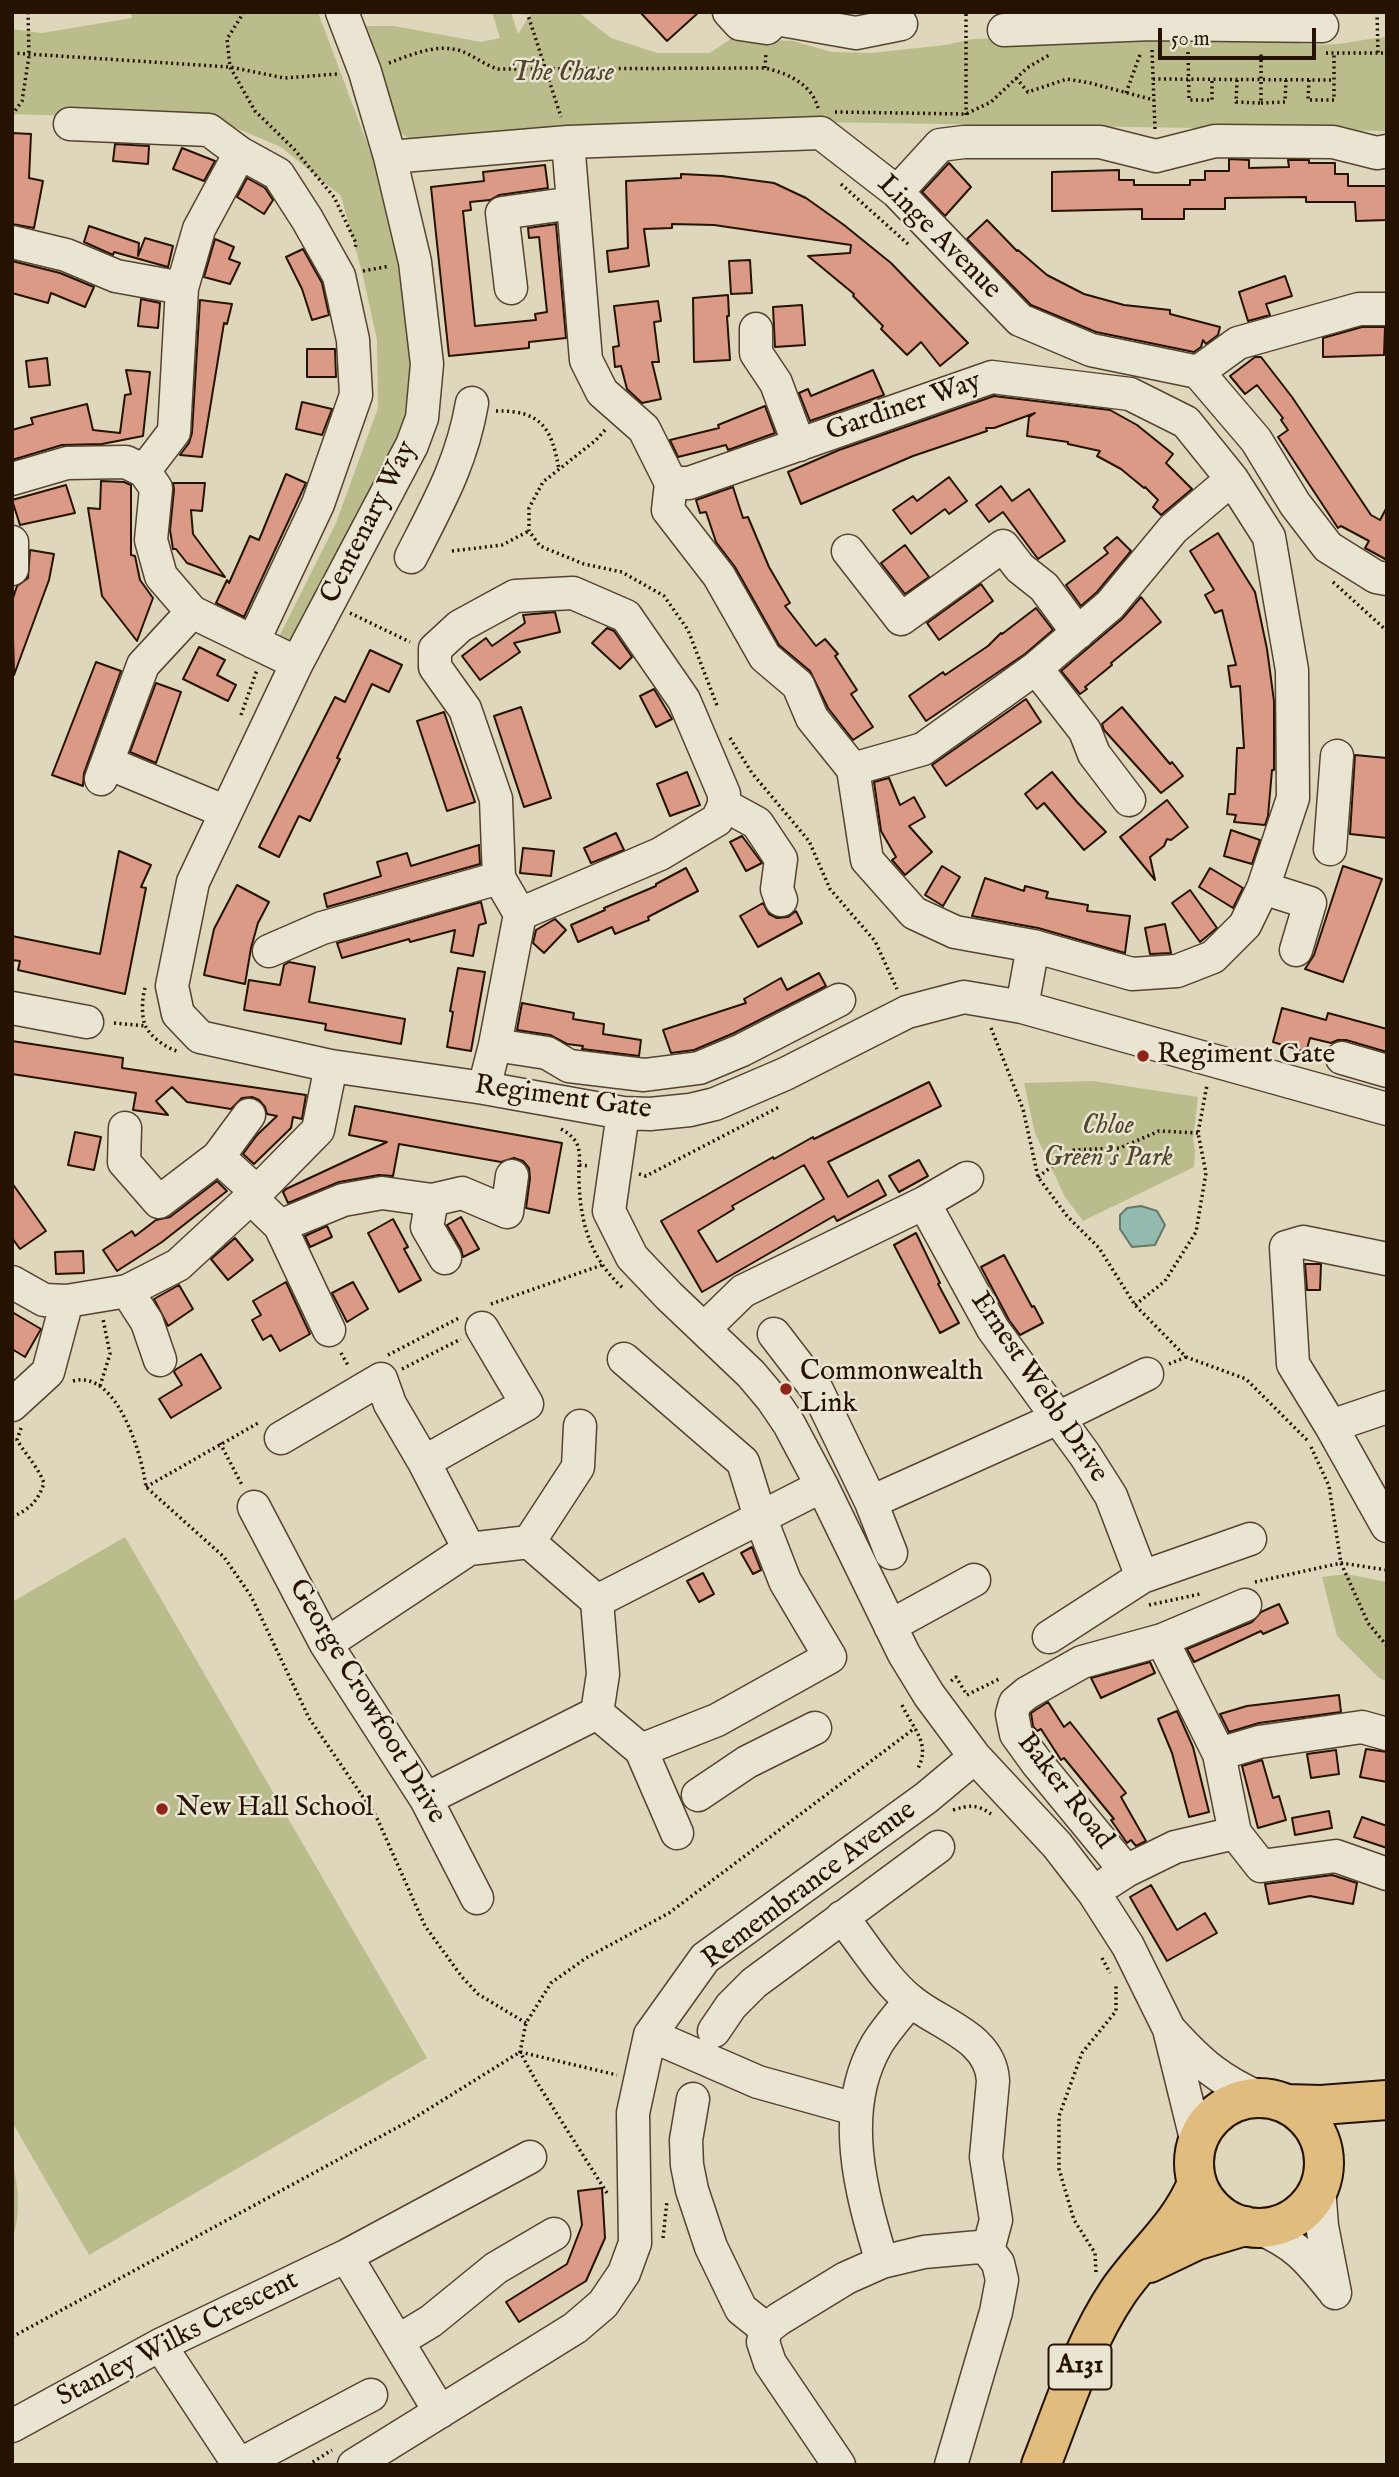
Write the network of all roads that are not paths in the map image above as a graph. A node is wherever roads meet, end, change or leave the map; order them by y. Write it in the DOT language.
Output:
graph roads {
  1 [pos="342,12"];
  2 [pos="729,12"];
  3 [pos="776,16"];
  4 [pos="901,24"];
  5 [pos="1004,30"];
  6 [pos="1165,38"];
  7 [pos="1326,44"];
  8 [pos="70,124"];
  9 [pos="569,142"];
  10 [pos="1387,151"];
  11 [pos="240,153"];
  12 [pos="390,157"];
  13 [pos="897,192"];
  14 [pos="573,203"];
  15 [pos="12,242"];
  16 [pos="182,288"];
  17 [pos="511,288"];
  18 [pos="1387,309"];
  19 [pos="756,329"];
  20 [pos="1198,372"];
  21 [pos="422,418"];
  22 [pos="799,445"];
  23 [pos="144,471"];
  24 [pos="12,479"];
  25 [pos="1232,479"];
  26 [pos="671,483"];
  27 [pos="12,542"];
  28 [pos="848,551"];
  29 [pos="411,557"];
  30 [pos="12,569"];
  31 [pos="1387,579"];
  32 [pos="192,612"];
  33 [pos="1078,632"];
  34 [pos="260,645"];
  35 [pos="297,663"];
  36 [pos="1036,668"];
  37 [pos="1337,756"];
  38 [pos="853,769"];
  39 [pos="1293,798"];
  40 [pos="1129,800"];
  41 [pos="1334,803"];
  42 [pos="724,805"];
  43 [pos="226,812"];
  44 [pos="1330,849"];
  45 [pos="499,878"];
  46 [pos="1264,888"];
  47 [pos="781,900"];
  48 [pos="520,914"];
  49 [pos="1033,946"];
  50 [pos="1296,950"];
  51 [pos="269,951"];
  52 [pos="12,1008"];
  53 [pos="178,1014"];
  54 [pos="1012,1016"];
  55 [pos="87,1022"];
  56 [pos="495,1045"];
  57 [pos="839,1048"];
  58 [pos="1342,1058"];
  59 [pos="331,1066"];
  60 [pos="1387,1070"];
  61 [pos="484,1088"];
  62 [pos="1387,1109"];
  63 [pos="623,1113"];
  64 [pos="249,1115"];
  65 [pos="125,1128"];
  66 [pos="218,1157"];
  67 [pos="512,1176"];
  68 [pos="967,1178"];
  69 [pos="421,1190"];
  70 [pos="253,1195"];
  71 [pos="924,1203"];
  72 [pos="280,1226"];
  73 [pos="445,1258"];
  74 [pos="1387,1259"];
  75 [pos="12,1282"];
  76 [pos="113,1294"];
  77 [pos="67,1301"];
  78 [pos="482,1328"];
  79 [pos="704,1329"];
  80 [pos="328,1330"];
  81 [pos="774,1334"];
  82 [pos="624,1359"];
  83 [pos="160,1360"];
  84 [pos="1147,1374"];
  85 [pos="1387,1407"];
  86 [pos="18,1415"];
  87 [pos="1058,1418"];
  88 [pos="580,1426"];
  89 [pos="1331,1426"];
  90 [pos="281,1438"];
  91 [pos="424,1462"];
  92 [pos="822,1486"];
  93 [pos="871,1502"];
  94 [pos="254,1507"];
  95 [pos="760,1517"];
  96 [pos="1387,1525"];
  97 [pos="1250,1539"];
  98 [pos="529,1542"];
  99 [pos="469,1549"];
  100 [pos="891,1553"];
  101 [pos="1142,1577"];
  102 [pos="974,1580"];
  103 [pos="597,1601"];
  104 [pos="1245,1605"];
  105 [pos="890,1626"];
  106 [pos="1049,1637"];
  107 [pos="1162,1640"];
  108 [pos="326,1644"];
  109 [pos="597,1713"];
  110 [pos="717,1720"];
  111 [pos="815,1728"];
  112 [pos="1387,1734"];
  113 [pos="641,1750"];
  114 [pos="1219,1754"];
  115 [pos="975,1757"];
  116 [pos="747,1762"];
  117 [pos="698,1795"];
  118 [pos="426,1799"];
  119 [pos="677,1832"];
  120 [pos="1235,1833"];
  121 [pos="937,1847"];
  122 [pos="1126,1871"];
  123 [pos="1387,1874"];
  124 [pos="1094,1893"];
  125 [pos="477,1898"];
  126 [pos="842,1917"];
  127 [pos="910,2001"];
  128 [pos="1169,2029"];
  129 [pos="714,2031"];
  130 [pos="650,2035"];
  131 [pos="693,2099"];
  132 [pos="1387,2100"];
  133 [pos="1273,2101"];
  134 [pos="855,2109"];
  135 [pos="1387,2109"];
  136 [pos="1197,2143"];
  137 [pos="530,2157"];
  138 [pos="1322,2180"];
  139 [pos="1197,2183"];
  140 [pos="1251,2227"];
  141 [pos="554,2234"];
  142 [pos="988,2250"];
  143 [pos="346,2256"];
  144 [pos="882,2262"];
  145 [pos="1132,2275"];
  146 [pos="766,2329"];
  147 [pos="398,2342"];
  148 [pos="160,2345"];
  149 [pos="371,2395"];
  150 [pos="440,2412"];
  151 [pos="12,2426"];
  152 [pos="354,2465"];
  153 [pos="839,2465"];
  154 [pos="951,2465"];
  155 [pos="1041,2465"];
  1 -- 12 [label="street, Centenary Way"];
  2 -- 3 [label="street"];
  3 -- 4 [label="street"];
  5 -- 6 [label="street"];
  6 -- 7 [label="street"];
  8 -- 11 [label="street"];
  9 -- 12 [label="street, Linge Avenue"];
  9 -- 13 [label="street, Linge Avenue"];
  9 -- 14 [label="street"];
  10 -- 13 [label="street"];
  11 -- 16 [label="street"];
  11 -- 34 [label="street"];
  12 -- 21 [label="street, Centenary Way"];
  13 -- 20 [label="street, Linge Avenue"];
  14 -- 17 [label="street"];
  14 -- 26 [label="street"];
  15 -- 16 [label="street"];
  16 -- 23 [label="street"];
  18 -- 20 [label="street"];
  19 -- 22 [label="street, Gardiner Way"];
  20 -- 31 [label="street"];
  21 -- 29 [label="street"];
  21 -- 35 [label="street, Centenary Way"];
  22 -- 25 [label="street, Gardiner Way"];
  22 -- 26 [label="street, Gardiner Way"];
  23 -- 24 [label="street"];
  23 -- 32 [label="street"];
  25 -- 33 [label="street"];
  25 -- 39 [label="street, Gardiner Way"];
  26 -- 38 [label="street"];
  27 -- 30 [label="street"];
  28 -- 33 [label="street"];
  32 -- 34 [label="street"];
  32 -- 43 [label="street"];
  33 -- 36 [label="street"];
  34 -- 35 [label="street"];
  35 -- 43 [label="street, Centenary Way"];
  36 -- 38 [label="street"];
  36 -- 40 [label="street"];
  37 -- 41 [label="street"];
  38 -- 49 [label="street, Gardiner Way"];
  39 -- 41 [label="street"];
  39 -- 46 [label="street, Gardiner Way"];
  41 -- 44 [label="street"];
  42 -- 45 [label="street"];
  42 -- 47 [label="street"];
  42 -- 48 [label="street"];
  43 -- 53 [label="street, Centenary Way"];
  45 -- 48 [label="street"];
  45 -- 51 [label="street"];
  46 -- 49 [label="street, Gardiner Way"];
  46 -- 50 [label="street"];
  48 -- 56 [label="street"];
  49 -- 54 [label="street"];
  52 -- 55 [label="street"];
  53 -- 59 [label="street, Regiment Gate"];
  54 -- 57 [label="street, Regiment Gate"];
  54 -- 62 [label="street, Regiment Gate"];
  56 -- 57 [label="street"];
  56 -- 61 [label="street"];
  57 -- 63 [label="street, Regiment Gate"];
  58 -- 60 [label="street"];
  59 -- 61 [label="street, Regiment Gate"];
  59 -- 70 [label="street"];
  61 -- 63 [label="street, Regiment Gate"];
  63 -- 79 [label="street"];
  64 -- 66 [label="street"];
  65 -- 66 [label="street"];
  66 -- 70 [label="street"];
  67 -- 69 [label="street"];
  68 -- 71 [label="street"];
  69 -- 72 [label="street"];
  69 -- 73 [label="street"];
  70 -- 72 [label="street"];
  70 -- 76 [label="street"];
  71 -- 79 [label="street"];
  71 -- 87 [label="street, Ernest Webb Drive"];
  72 -- 80 [label="street"];
  74 -- 89 [label="street"];
  75 -- 77 [label="street"];
  76 -- 77 [label="street"];
  76 -- 83 [label="street"];
  77 -- 86 [label="street"];
  78 -- 91 [label="street"];
  79 -- 92 [label="street"];
  81 -- 93 [label="street"];
  82 -- 95 [label="street"];
  84 -- 87 [label="street"];
  85 -- 89 [label="street"];
  87 -- 93 [label="street"];
  87 -- 101 [label="street, Ernest Webb Drive"];
  88 -- 98 [label="street"];
  89 -- 96 [label="street"];
  90 -- 91 [label="street"];
  91 -- 99 [label="street"];
  92 -- 95 [label="street"];
  92 -- 105 [label="street"];
  93 -- 100 [label="street"];
  94 -- 108 [label="street, George Crowfoot Drive"];
  95 -- 103 [label="street"];
  95 -- 110 [label="street"];
  97 -- 101 [label="street"];
  98 -- 99 [label="street"];
  98 -- 103 [label="street"];
  99 -- 108 [label="street"];
  101 -- 106 [label="street"];
  102 -- 105 [label="street"];
  103 -- 109 [label="street"];
  104 -- 107 [label="street, Baker Road"];
  105 -- 115 [label="street"];
  107 -- 114 [label="street"];
  107 -- 122 [label="street, Baker Road"];
  108 -- 118 [label="street, George Crowfoot Drive"];
  109 -- 113 [label="street"];
  109 -- 118 [label="street"];
  110 -- 113 [label="street"];
  110 -- 116 [label="street"];
  111 -- 116 [label="street"];
  112 -- 114 [label="street"];
  113 -- 119 [label="street"];
  114 -- 120 [label="street"];
  115 -- 124 [label="street"];
  115 -- 130 [label="street, Remembrance Avenue"];
  116 -- 117 [label="street"];
  118 -- 125 [label="street, George Crowfoot Drive"];
  120 -- 122 [label="street, Baker Road"];
  120 -- 123 [label="street"];
  121 -- 126 [label="street"];
  122 -- 124 [label="street, Baker Road"];
  124 -- 128 [label="street"];
  126 -- 127 [label="street"];
  126 -- 129 [label="street"];
  127 -- 134 [label="street"];
  127 -- 142 [label="street"];
  128 -- 133 [label="street"];
  128 -- 136 [label="street"];
  130 -- 134 [label="street"];
  130 -- 150 [label="street, Remembrance Avenue"];
  131 -- 146 [label="street"];
  132 -- 133 [label="highway"];
  133 -- 136 [label="highway"];
  133 -- 138 [label="highway"];
  134 -- 144 [label="street"];
  135 -- 138 [label="highway"];
  136 -- 139 [label="highway"];
  137 -- 143 [label="street, Stanley Wilks Crescent"];
  138 -- 140 [label="highway"];
  138 -- 140 [label="street"];
  139 -- 140 [label="highway"];
  139 -- 145 [label="highway, A131"];
  140 -- 145 [label="highway, A131"];
  141 -- 147 [label="street"];
  142 -- 144 [label="street"];
  142 -- 154 [label="street"];
  143 -- 147 [label="street"];
  143 -- 148 [label="street, Stanley Wilks Crescent"];
  144 -- 146 [label="street"];
  145 -- 155 [label="highway, A131"];
  146 -- 153 [label="street"];
  147 -- 150 [label="street"];
  148 -- 149 [label="street"];
  148 -- 151 [label="street, Stanley Wilks Crescent"];
  150 -- 152 [label="street, Remembrance Avenue"];
}
